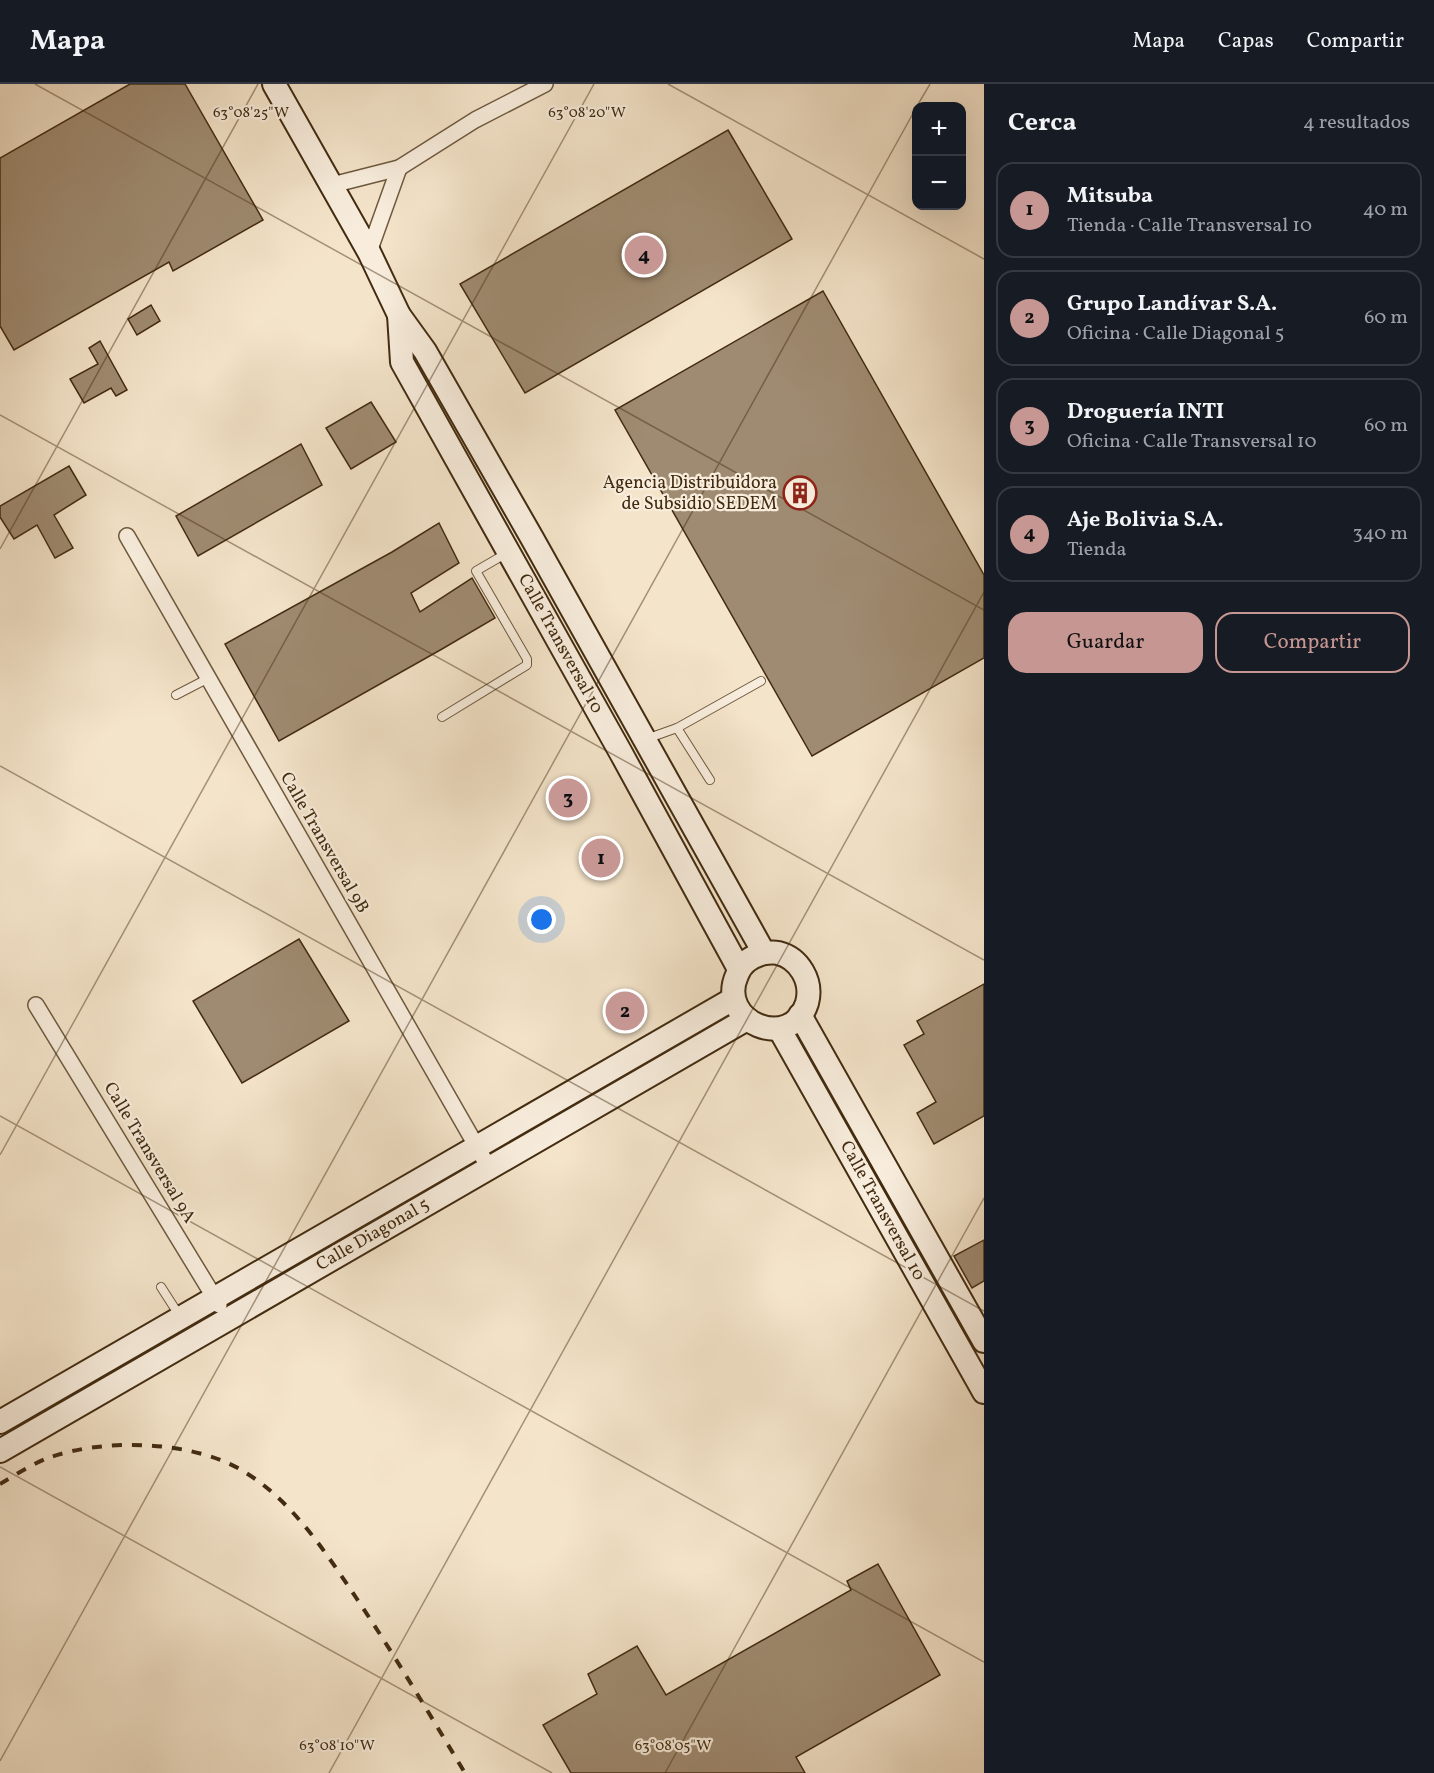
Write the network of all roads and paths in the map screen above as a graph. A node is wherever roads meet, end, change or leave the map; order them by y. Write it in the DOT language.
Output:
graph roads {
  1 [pos="274,84"];
  2 [pos="545,84"];
  3 [pos="399,168"];
  4 [pos="332,185"];
  5 [pos="369,252"];
  6 [pos="399,315"];
  7 [pos="127,536"];
  8 [pos="532,538"];
  9 [pos="508,552"];
  10 [pos="207,679"];
  11 [pos="761,681"];
  12 [pos="176,695"];
  13 [pos="442,717"];
  14 [pos="677,728"];
  15 [pos="645,739"];
  16 [pos="621,753"];
  17 [pos="710,780"];
  18 [pos="764,953"];
  19 [pos="739,969"];
  20 [pos="733,999"];
  21 [pos="36,1005"];
  22 [pos="800,1015"];
  23 [pos="747,1019"];
  24 [pos="780,1029"];
  25 [pos="476,1146"];
  26 [pos="489,1168"];
  27 [pos="161,1287"];
  28 [pos="215,1299"];
  29 [pos="181,1318"];
  30 [pos="229,1320"];
  31 [pos="972,1320"];
  32 [pos="950,1331"];
  33 [pos="984,1341"];
  34 [pos="984,1392"];
  35 [pos="0,1422"];
  36 [pos="0,1451"];
  1 -- 4 [label="main road, Calle Transversal 10"];
  2 -- 3 [label="street"];
  3 -- 4 [label="street"];
  3 -- 5 [label="street"];
  4 -- 5 [label="main road, Calle Transversal 10"];
  5 -- 6 [label="main road, Calle Transversal 10"];
  6 -- 8 [label="main road, Calle Transversal 10"];
  6 -- 9 [label="main road, Calle Transversal 10"];
  7 -- 10 [label="street, Calle Transversal 9B"];
  8 -- 9 [label="main road"];
  8 -- 15 [label="main road, Calle Transversal 10"];
  9 -- 13 [label="lane"];
  9 -- 16 [label="main road, Calle Transversal 10"];
  10 -- 12 [label="lane"];
  10 -- 25 [label="street, Calle Transversal 9B"];
  11 -- 14 [label="lane"];
  14 -- 15 [label="lane"];
  14 -- 17 [label="lane"];
  15 -- 16 [label="main road"];
  15 -- 18 [label="main road, Calle Transversal 10"];
  16 -- 19 [label="main road, Calle Transversal 10"];
  18 -- 19 [label="main road"];
  18 -- 22 [label="main road"];
  19 -- 20 [label="main road"];
  20 -- 23 [label="main road"];
  20 -- 25 [label="main road, Calle Diagonal 5"];
  21 -- 28 [label="street, Calle Transversal 9A"];
  22 -- 24 [label="main road"];
  22 -- 31 [label="main road, Calle Transversal 10"];
  23 -- 24 [label="main road"];
  23 -- 26 [label="main road, Calle Diagonal 5"];
  24 -- 32 [label="main road, Calle Transversal 10"];
  25 -- 26 [label="street, Calle Transversal 9B"];
  25 -- 28 [label="main road, Calle Diagonal 5"];
  26 -- 30 [label="main road, Calle Diagonal 5"];
  27 -- 29 [label="lane"];
  28 -- 29 [label="main road, Calle Diagonal 5"];
  28 -- 30 [label="street, Calle Transversal 9A"];
  29 -- 35 [label="main road, Calle Diagonal 5"];
  30 -- 36 [label="main road, Calle Diagonal 5"];
  31 -- 32 [label="main road"];
  31 -- 33 [label="main road, Calle Transversal 10"];
  32 -- 34 [label="main road, Calle Transversal 10"];
}
